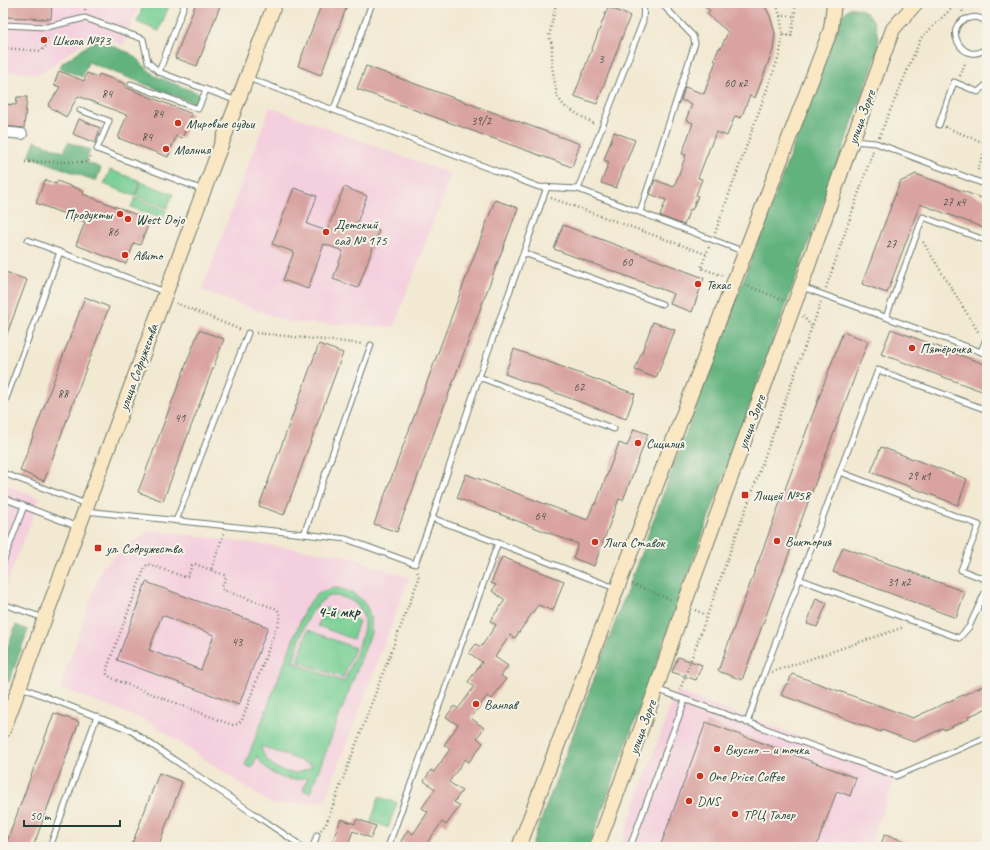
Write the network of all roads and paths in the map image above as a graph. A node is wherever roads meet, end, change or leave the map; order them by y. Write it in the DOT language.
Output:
graph roads {
  1 [pos="185,3"];
  2 [pos="275,3"];
  3 [pos="372,3"];
  4 [pos="556,3"];
  5 [pos="644,3"];
  6 [pos="662,3"];
  7 [pos="776,3"];
  8 [pos="795,3"];
  9 [pos="834,3"];
  10 [pos="916,3"];
  11 [pos="960,3"];
  12 [pos="980,3"];
  13 [pos="987,6"];
  14 [pos="780,16"];
  15 [pos="796,16"];
  16 [pos="987,23"];
  17 [pos="3,25"];
  18 [pos="47,27"];
  19 [pos="783,35"];
  20 [pos="987,47"];
  21 [pos="3,48"];
  22 [pos="969,53"];
  23 [pos="159,72"];
  24 [pos="247,78"];
  25 [pos="131,84"];
  26 [pos="958,84"];
  27 [pos="987,84"];
  28 [pos="206,90"];
  29 [pos="238,102"];
  30 [pos="334,109"];
  31 [pos="80,110"];
  32 [pos="939,125"];
  33 [pos="601,128"];
  34 [pos="3,132"];
  35 [pos="22,134"];
  36 [pos="852,141"];
  37 [pos="876,143"];
  38 [pos="93,148"];
  39 [pos="25,162"];
  40 [pos="974,180"];
  41 [pos="987,185"];
  42 [pos="547,187"];
  43 [pos="578,189"];
  44 [pos="204,190"];
  45 [pos="640,212"];
  46 [pos="917,232"];
  47 [pos="712,239"];
  48 [pos="28,240"];
  49 [pos="987,241"];
  50 [pos="60,252"];
  51 [pos="746,252"];
  52 [pos="524,253"];
  53 [pos="728,278"];
  54 [pos="742,283"];
  55 [pos="801,286"];
  56 [pos="165,295"];
  57 [pos="824,295"];
  58 [pos="787,302"];
  59 [pos="662,304"];
  60 [pos="803,316"];
  61 [pos="886,317"];
  62 [pos="811,327"];
  63 [pos="248,333"];
  64 [pos="986,339"];
  65 [pos="371,344"];
  66 [pos="981,352"];
  67 [pos="987,354"];
  68 [pos="479,377"];
  69 [pos="3,407"];
  70 [pos="987,410"];
  71 [pos="614,429"];
  72 [pos="3,472"];
  73 [pos="840,472"];
  74 [pos="3,498"];
  75 [pos="24,506"];
  76 [pos="86,508"];
  77 [pos="432,518"];
  78 [pos="176,521"];
  79 [pos="226,525"];
  80 [pos="79,527"];
  81 [pos="304,534"];
  82 [pos="498,543"];
  83 [pos="3,562"];
  84 [pos="415,564"];
  85 [pos="211,570"];
  86 [pos="799,579"];
  87 [pos="987,580"];
  88 [pos="619,584"];
  89 [pos="987,588"];
  90 [pos="3,604"];
  91 [pos="684,605"];
  92 [pos="706,615"];
  93 [pos="45,619"];
  94 [pos="916,622"];
  95 [pos="763,676"];
  96 [pos="20,686"];
  97 [pos="656,689"];
  98 [pos="677,697"];
  99 [pos="685,700"];
  100 [pos="97,716"];
  101 [pos="747,722"];
  102 [pos="3,731"];
  103 [pos="987,736"];
  104 [pos="317,835"];
  105 [pos="50,847"];
  106 [pos="300,847"];
  107 [pos="313,847"];
  108 [pos="388,847"];
  109 [pos="519,847"];
  110 [pos="597,847"];
  111 [pos="630,847"];
  1 -- 23 [label="lane"];
  2 -- 24 [label="main road, улица Содружества"];
  3 -- 30 [label="lane"];
  4 -- 33 [label="path"];
  5 -- 33 [label="lane"];
  6 -- 45 [label="lane"];
  7 -- 14 [label="path"];
  8 -- 15 [label="path"];
  9 -- 51 [label="main road"];
  10 -- 36 [label="main road, улица Зорге"];
  11 -- 37 [label="path"];
  12 -- 13 [label="path"];
  14 -- 15 [label="path"];
  14 -- 19 [label="path"];
  15 -- 19 [label="path"];
  16 -- 22 [label="lane"];
  17 -- 18 [label="lane"];
  18 -- 21 [label="path"];
  18 -- 23 [label="lane"];
  19 -- 47 [label="path"];
  20 -- 22 [label="lane"];
  22 -- 26 [label="path"];
  23 -- 28 [label="lane"];
  24 -- 29 [label="main road, улица Содружества"];
  24 -- 30 [label="lane"];
  25 -- 28 [label="lane"];
  26 -- 27 [label="lane"];
  26 -- 32 [label="lane"];
  28 -- 29 [label="lane"];
  29 -- 44 [label="main road, улица Содружества"];
  30 -- 42 [label="lane"];
  31 -- 44 [label="lane"];
  32 -- 40 [label="path"];
  33 -- 43 [label="lane"];
  34 -- 35 [label="street"];
  36 -- 37 [label="lane"];
  36 -- 55 [label="main road, улица Зорге"];
  37 -- 40 [label="lane"];
  37 -- 57 [label="path"];
  38 -- 39 [label="path"];
  40 -- 41 [label="lane"];
  42 -- 43 [label="lane"];
  42 -- 52 [label="lane"];
  43 -- 45 [label="lane"];
  44 -- 56 [label="main road, улица Содружества"];
  45 -- 47 [label="lane"];
  46 -- 49 [label="lane"];
  46 -- 61 [label="lane"];
  46 -- 64 [label="path"];
  47 -- 51 [label="lane"];
  47 -- 53 [label="path"];
  48 -- 50 [label="lane"];
  50 -- 56 [label="lane"];
  50 -- 69 [label="lane"];
  51 -- 88 [label="main road"];
  52 -- 59 [label="lane"];
  52 -- 68 [label="lane"];
  54 -- 58 [label="path"];
  55 -- 57 [label="lane"];
  55 -- 91 [label="main road, улица Зорге"];
  56 -- 63 [label="path"];
  56 -- 76 [label="main road, улица Содружества"];
  57 -- 61 [label="lane"];
  57 -- 62 [label="path"];
  60 -- 62 [label="path"];
  61 -- 66 [label="lane"];
  62 -- 92 [label="path"];
  63 -- 65 [label="path"];
  63 -- 78 [label="lane"];
  64 -- 66 [label="lane"];
  65 -- 81 [label="lane"];
  66 -- 67 [label="lane"];
  68 -- 71 [label="lane"];
  68 -- 77 [label="lane"];
  70 -- 73 [label="lane"];
  72 -- 76 [label="lane"];
  73 -- 86 [label="lane"];
  73 -- 87 [label="lane"];
  74 -- 75 [label="lane"];
  75 -- 80 [label="lane"];
  75 -- 83 [label="lane"];
  76 -- 78 [label="lane"];
  76 -- 80 [label="main road, улица Содружества"];
  77 -- 82 [label="lane"];
  77 -- 84 [label="lane"];
  78 -- 79 [label="lane"];
  79 -- 81 [label="lane"];
  79 -- 85 [label="path"];
  80 -- 93 [label="main road, улица Содружества"];
  81 -- 84 [label="lane"];
  82 -- 88 [label="lane"];
  82 -- 108 [label="lane"];
  84 -- 104 [label="path"];
  85 -- 85 [label="path"];
  86 -- 94 [label="lane"];
  86 -- 95 [label="lane"];
  88 -- 91 [label="path"];
  88 -- 109 [label="main road"];
  89 -- 94 [label="lane"];
  90 -- 93 [label="lane"];
  91 -- 92 [label="path"];
  91 -- 97 [label="main road, улица Зорге"];
  92 -- 98 [label="path"];
  93 -- 96 [label="main road, улица Содружества"];
  94 -- 95 [label="path"];
  95 -- 101 [label="lane"];
  96 -- 100 [label="lane"];
  96 -- 102 [label="main road, улица Содружества"];
  97 -- 98 [label="lane"];
  97 -- 110 [label="main road, улица Зорге"];
  98 -- 99 [label="lane"];
  99 -- 101 [label="lane"];
  99 -- 111 [label="lane"];
  100 -- 105 [label="lane"];
  100 -- 106 [label="lane"];
  101 -- 103 [label="lane"];
  104 -- 107 [label="lane"];
}
